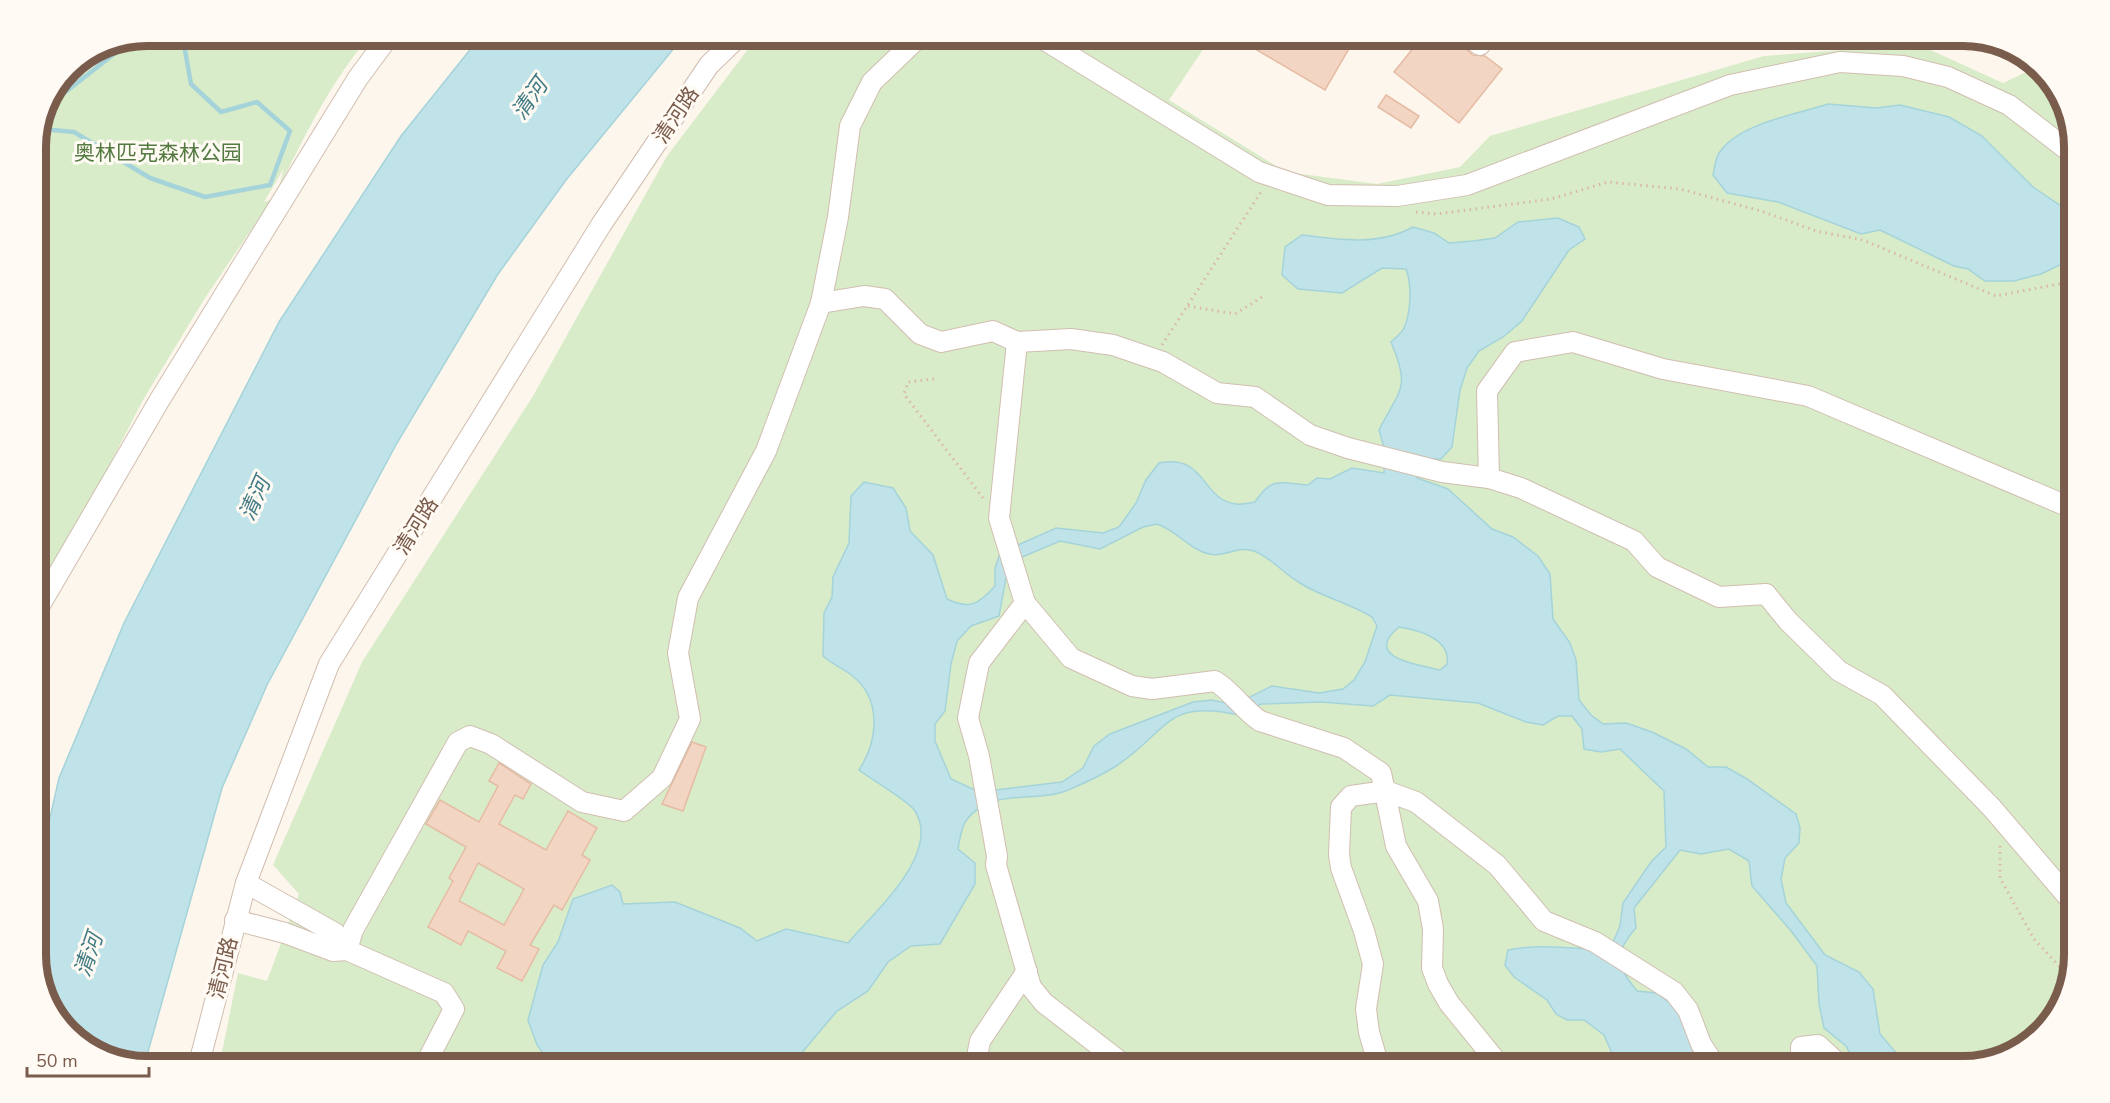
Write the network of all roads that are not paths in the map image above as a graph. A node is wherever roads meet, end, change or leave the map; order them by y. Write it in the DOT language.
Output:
graph roads {
  1 [pos="381,46"];
  2 [pos="729,46"];
  3 [pos="910,46"];
  4 [pos="1054,46"];
  5 [pos="2063,146"];
  6 [pos="821,303"];
  7 [pos="1017,342"];
  8 [pos="1489,478"];
  9 [pos="2063,505"];
  10 [pos="47,593"];
  11 [pos="1025,603"];
  12 [pos="1386,791"];
  13 [pos="246,883"];
  14 [pos="2064,892"];
  15 [pos="235,920"];
  16 [pos="347,950"];
  17 [pos="1027,971"];
  18 [pos="201,1056"];
  19 [pos="430,1056"];
  20 [pos="977,1056"];
  21 [pos="1113,1056"];
  22 [pos="1377,1056"];
  23 [pos="1492,1056"];
  24 [pos="1709,1056"];
  25 [pos="1801,1056"];
  26 [pos="1830,1056"];
  1 -- 10 [label="street"];
  2 -- 13 [label="street, 清河路"];
  3 -- 6 [label="street"];
  4 -- 5 [label="street"];
  6 -- 7 [label="street"];
  6 -- 16 [label="street"];
  7 -- 8 [label="street"];
  7 -- 11 [label="street"];
  8 -- 9 [label="street"];
  8 -- 14 [label="street"];
  11 -- 12 [label="street"];
  11 -- 17 [label="street"];
  12 -- 22 [label="street"];
  12 -- 23 [label="street"];
  12 -- 24 [label="street"];
  13 -- 15 [label="street, 清河路"];
  13 -- 16 [label="street"];
  15 -- 16 [label="street"];
  15 -- 18 [label="street, 清河路"];
  16 -- 19 [label="street"];
  17 -- 20 [label="street"];
  17 -- 21 [label="street"];
  25 -- 26 [label="street"];
}
